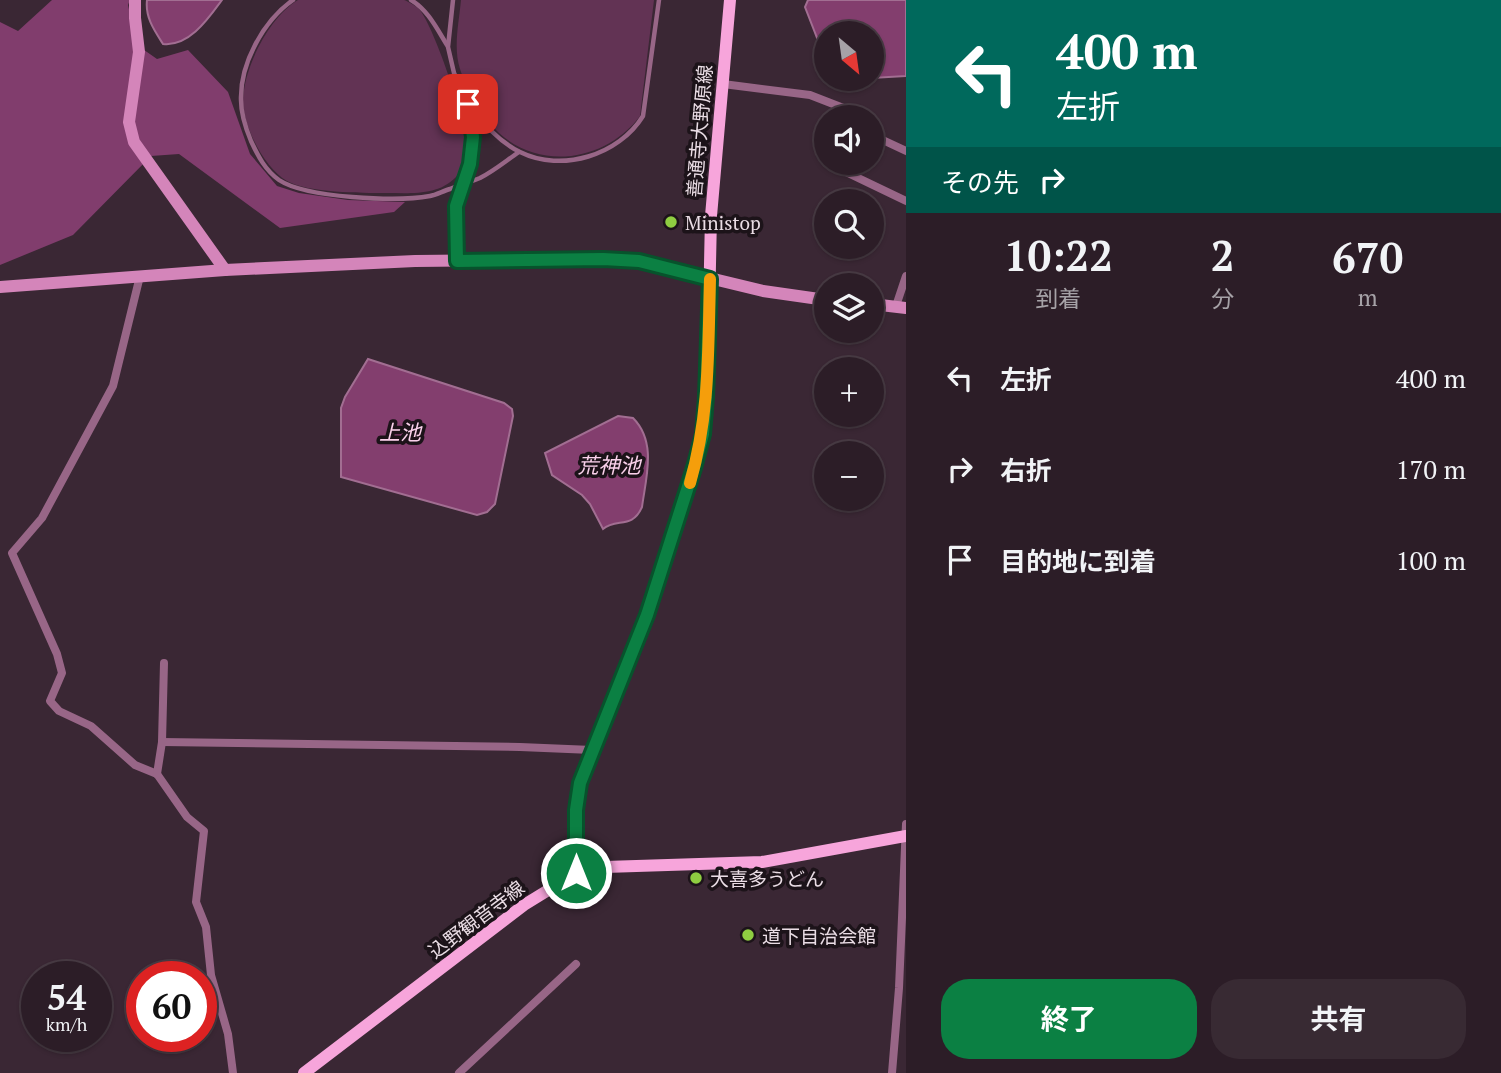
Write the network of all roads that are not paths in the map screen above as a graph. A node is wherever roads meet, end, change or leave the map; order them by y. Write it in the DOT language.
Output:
graph roads {
  1 [pos="135,0"];
  2 [pos="293,0"];
  3 [pos="411,0"];
  4 [pos="453,0"];
  5 [pos="659,0"];
  6 [pos="730,0"];
  7 [pos="448,47"];
  8 [pos="723,84"];
  9 [pos="468,104"];
  10 [pos="836,105"];
  11 [pos="884,140"];
  12 [pos="906,150"];
  13 [pos="519,152"];
  14 [pos="851,175"];
  15 [pos="463,184"];
  16 [pos="906,201"];
  17 [pos="457,261"];
  18 [pos="225,270"];
  19 [pos="140,276"];
  20 [pos="906,276"];
  21 [pos="710,279"];
  22 [pos="0,287"];
  23 [pos="814,298"];
  24 [pos="901,307"];
  25 [pos="164,663"];
  26 [pos="162,742"];
  27 [pos="592,750"];
  28 [pos="157,774"];
  29 [pos="906,824"];
  30 [pos="906,836"];
  31 [pos="576,873"];
  32 [pos="576,964"];
  33 [pos="902,989"];
  34 [pos="233,1073"];
  35 [pos="304,1073"];
  36 [pos="458,1073"];
  37 [pos="892,1073"];
  1 -- 18 [label="street"];
  2 -- 15 [label="lane"];
  3 -- 7 [label="lane"];
  4 -- 7 [label="lane"];
  5 -- 13 [label="lane"];
  6 -- 8 [label="main road, 善通寺大野原線"];
  7 -- 9 [label="lane"];
  8 -- 10 [label="street"];
  8 -- 21 [label="main road, 善通寺大野原線"];
  9 -- 13 [label="lane"];
  9 -- 15 [label="lane"];
  11 -- 12 [label="street"];
  13 -- 15 [label="lane"];
  14 -- 16 [label="street"];
  15 -- 17 [label="lane"];
  17 -- 18 [label="street"];
  17 -- 21 [label="street"];
  18 -- 19 [label="street"];
  19 -- 22 [label="street"];
  19 -- 28 [label="street"];
  20 -- 24 [label="street"];
  21 -- 23 [label="street"];
  21 -- 27 [label="main road, 善通寺大野原線"];
  25 -- 26 [label="street"];
  26 -- 27 [label="street"];
  26 -- 28 [label="street"];
  27 -- 31 [label="main road, 善通寺大野原線"];
  28 -- 34 [label="street"];
  29 -- 30 [label="street"];
  30 -- 31 [label="main road, 込野観音寺線"];
  30 -- 33 [label="street"];
  31 -- 35 [label="main road, 込野観音寺線"];
  32 -- 36 [label="street"];
  33 -- 37 [label="street"];
}
